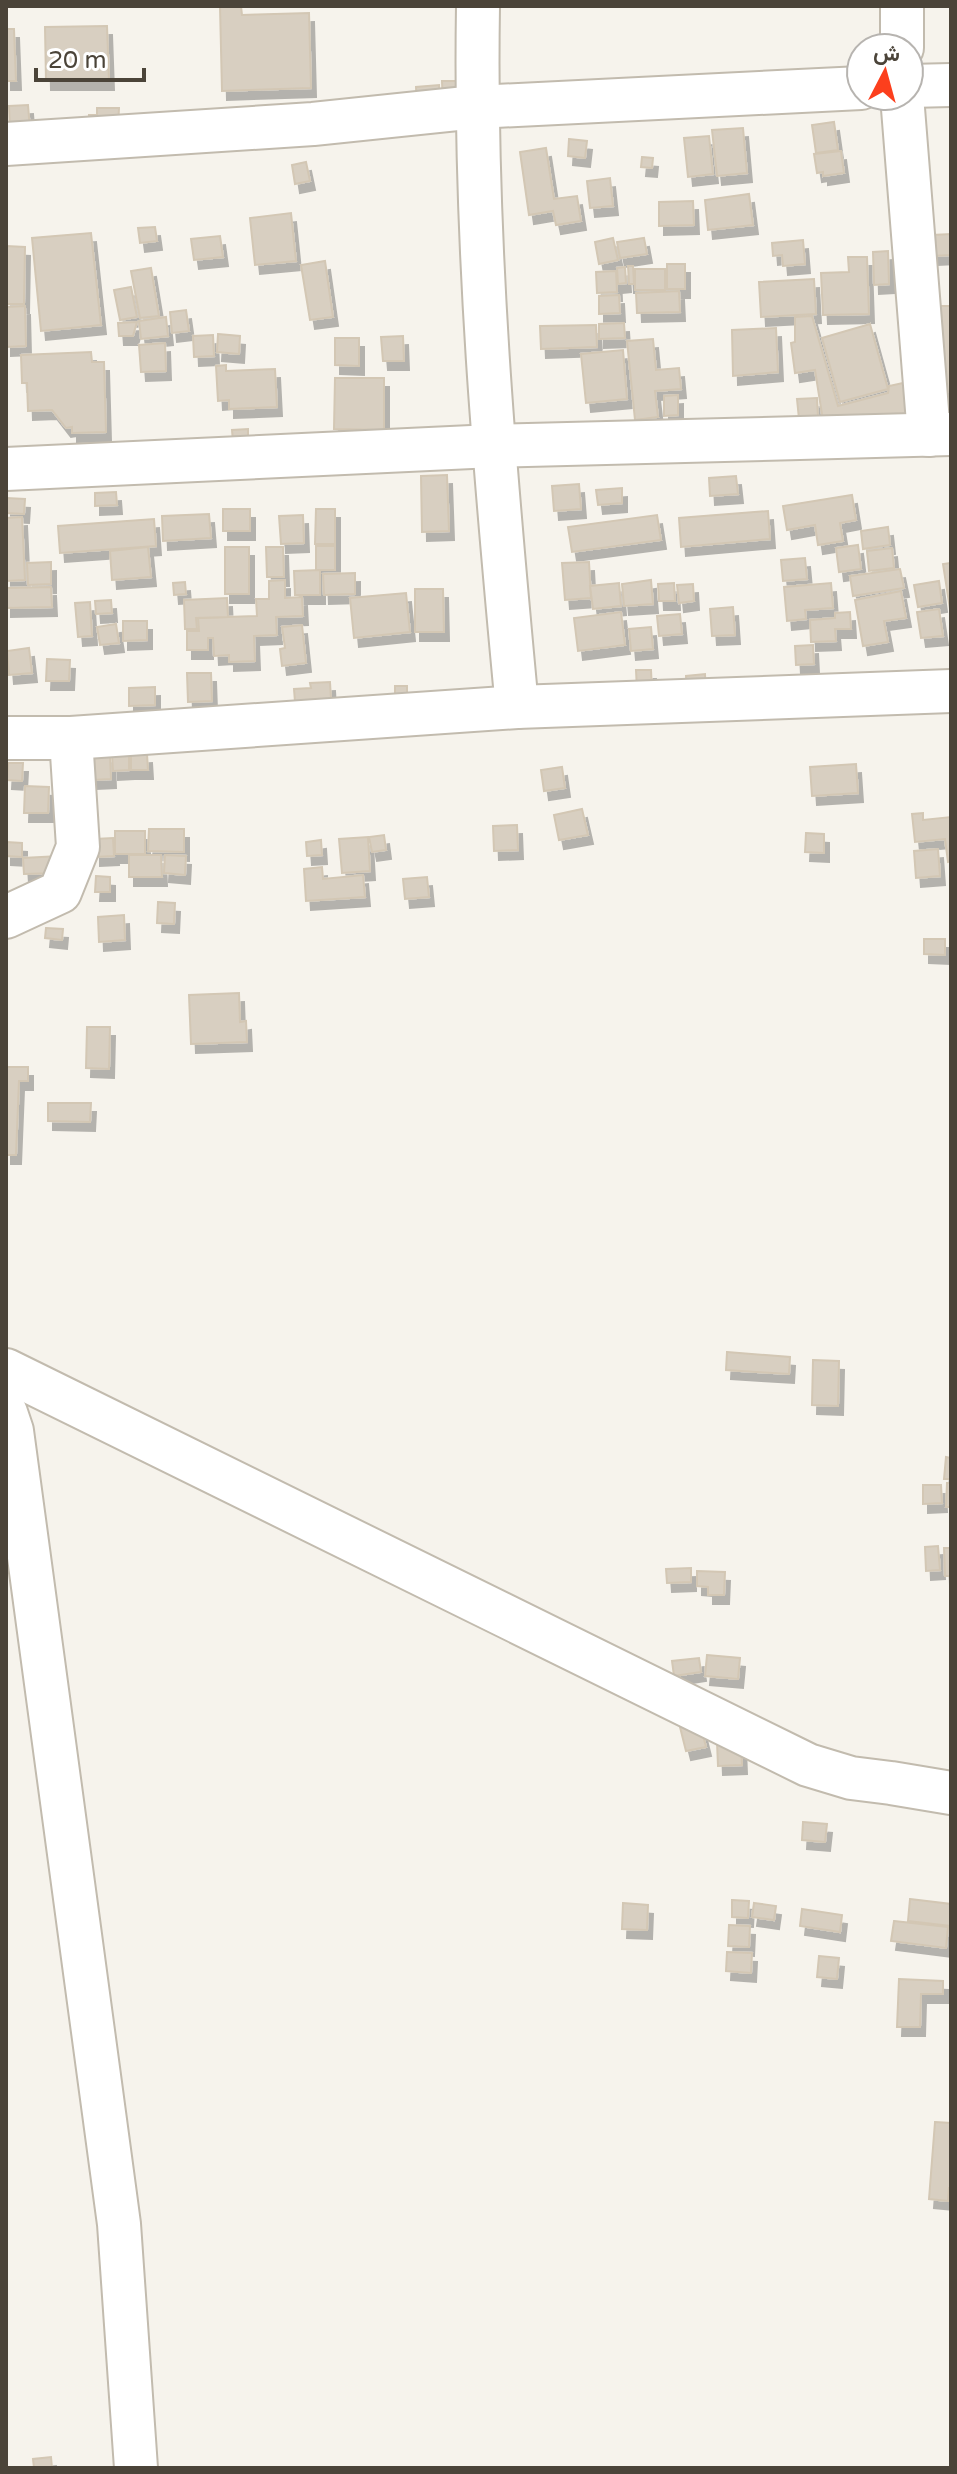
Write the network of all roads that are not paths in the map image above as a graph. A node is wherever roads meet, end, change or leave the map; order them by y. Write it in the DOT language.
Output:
graph roads {
  1 [pos="478,6"];
  2 [pos="902,6"];
  3 [pos="902,32"];
  4 [pos="951,85"];
  5 [pos="925,86"];
  6 [pos="845,89"];
  7 [pos="476,107"];
  8 [pos="904,112"];
  9 [pos="6,144"];
  10 [pos="940,435"];
  11 [pos="493,446"];
  12 [pos="6,469"];
  13 [pos="951,691"];
  14 [pos="517,707"];
  15 [pos="6,738"];
  16 [pos="71,738"];
  17 [pos="6,917"];
  18 [pos="6,1370"];
  19 [pos="6,1413"];
  20 [pos="951,1793"];
  21 [pos="136,2468"];
  1 -- 7 [label="street"];
  2 -- 3 [label="street"];
  4 -- 5 [label="street"];
  6 -- 7 [label="street"];
  7 -- 9 [label="street"];
  7 -- 11 [label="street"];
  8 -- 10 [label="street"];
  10 -- 11 [label="street"];
  11 -- 12 [label="street"];
  11 -- 14 [label="street"];
  13 -- 14 [label="street"];
  14 -- 16 [label="street"];
  15 -- 16 [label="street"];
  16 -- 17 [label="street"];
  18 -- 20 [label="street"];
  19 -- 21 [label="street"];
}
